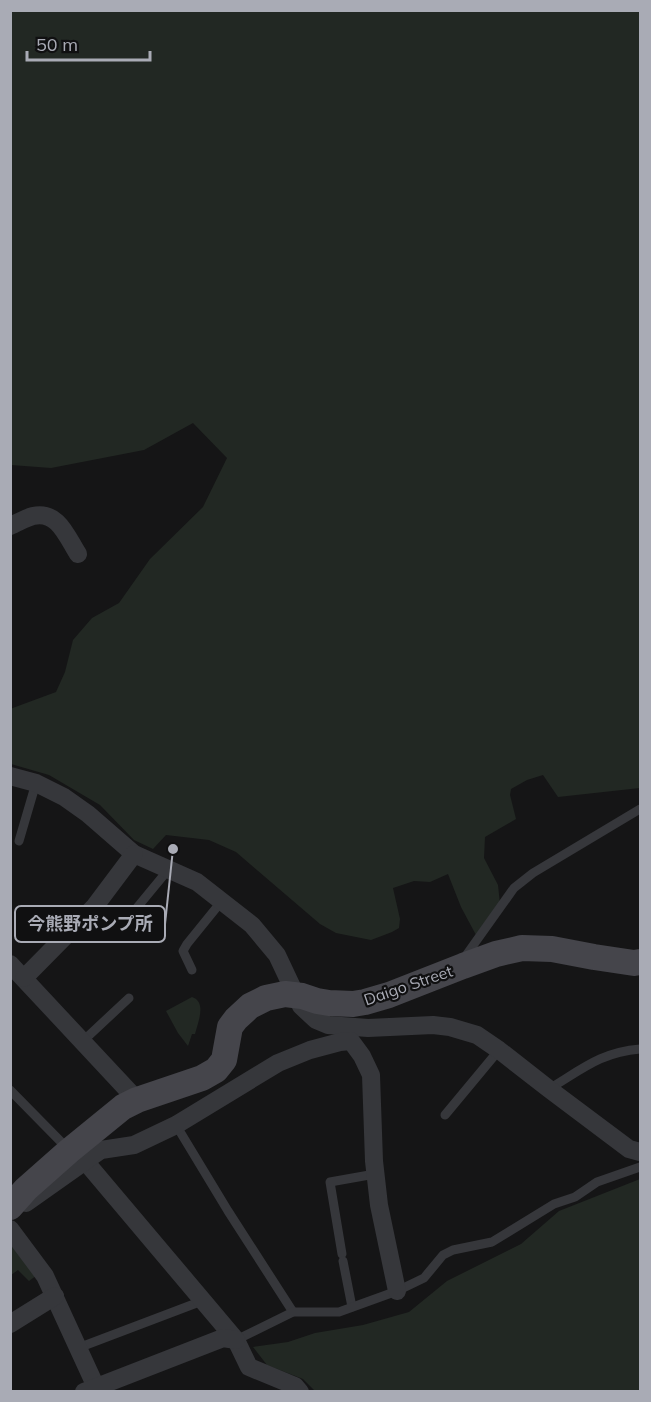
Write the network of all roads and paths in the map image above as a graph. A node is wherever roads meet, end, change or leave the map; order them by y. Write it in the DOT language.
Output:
graph roads {
  1 [pos="10,526"];
  2 [pos="78,554"];
  3 [pos="10,776"];
  4 [pos="36,783"];
  5 [pos="640,809"];
  6 [pos="19,841"];
  7 [pos="135,854"];
  8 [pos="168,870"];
  9 [pos="221,902"];
  10 [pos="95,906"];
  11 [pos="640,962"];
  12 [pos="10,964"];
  13 [pos="463,966"];
  14 [pos="192,970"];
  15 [pos="24,978"];
  16 [pos="294,995"];
  17 [pos="129,998"];
  18 [pos="84,1041"];
  19 [pos="640,1049"];
  20 [pos="499,1050"];
  21 [pos="10,1089"];
  22 [pos="549,1089"];
  23 [pos="137,1100"];
  24 [pos="445,1115"];
  25 [pos="176,1125"];
  26 [pos="640,1152"];
  27 [pos="77,1156"];
  28 [pos="640,1167"];
  29 [pos="375,1174"];
  30 [pos="13,1204"];
  31 [pos="10,1229"];
  32 [pos="397,1291"];
  33 [pos="55,1296"];
  34 [pos="202,1301"];
  35 [pos="352,1307"];
  36 [pos="293,1312"];
  37 [pos="10,1324"];
  38 [pos="236,1340"];
  39 [pos="78,1348"];
  40 [pos="90,1389"];
  41 [pos="300,1392"];
  1 -- 2 [label="street"];
  3 -- 4 [label="street"];
  4 -- 6 [label="lane"];
  4 -- 7 [label="street"];
  5 -- 13 [label="lane"];
  7 -- 8 [label="street"];
  7 -- 10 [label="street"];
  8 -- 9 [label="street"];
  8 -- 10 [label="lane"];
  9 -- 14 [label="lane"];
  9 -- 16 [label="street"];
  10 -- 15 [label="street"];
  11 -- 13 [label="main road, Daigo Street"];
  12 -- 15 [label="street"];
  13 -- 16 [label="main road, Daigo Street"];
  15 -- 18 [label="street"];
  16 -- 20 [label="street"];
  16 -- 23 [label="main road, Daigo Street"];
  17 -- 18 [label="lane"];
  18 -- 23 [label="street"];
  19 -- 22 [label="lane"];
  20 -- 22 [label="street"];
  20 -- 24 [label="lane"];
  21 -- 27 [label="lane"];
  22 -- 26 [label="street"];
  23 -- 27 [label="main road, Daigo Street"];
  25 -- 27 [label="street"];
  25 -- 29 [label="street"];
  25 -- 36 [label="lane"];
  27 -- 30 [label="main road, Daigo Street"];
  27 -- 34 [label="street"];
  28 -- 32 [label="lane"];
  29 -- 32 [label="street"];
  29 -- 35 [label="lane"];
  31 -- 33 [label="street"];
  32 -- 35 [label="lane"];
  33 -- 37 [label="street"];
  33 -- 39 [label="street"];
  34 -- 38 [label="street"];
  34 -- 39 [label="lane"];
  35 -- 36 [label="lane"];
  36 -- 38 [label="lane"];
  38 -- 40 [label="street"];
  38 -- 41 [label="street"];
  39 -- 40 [label="street"];
}
